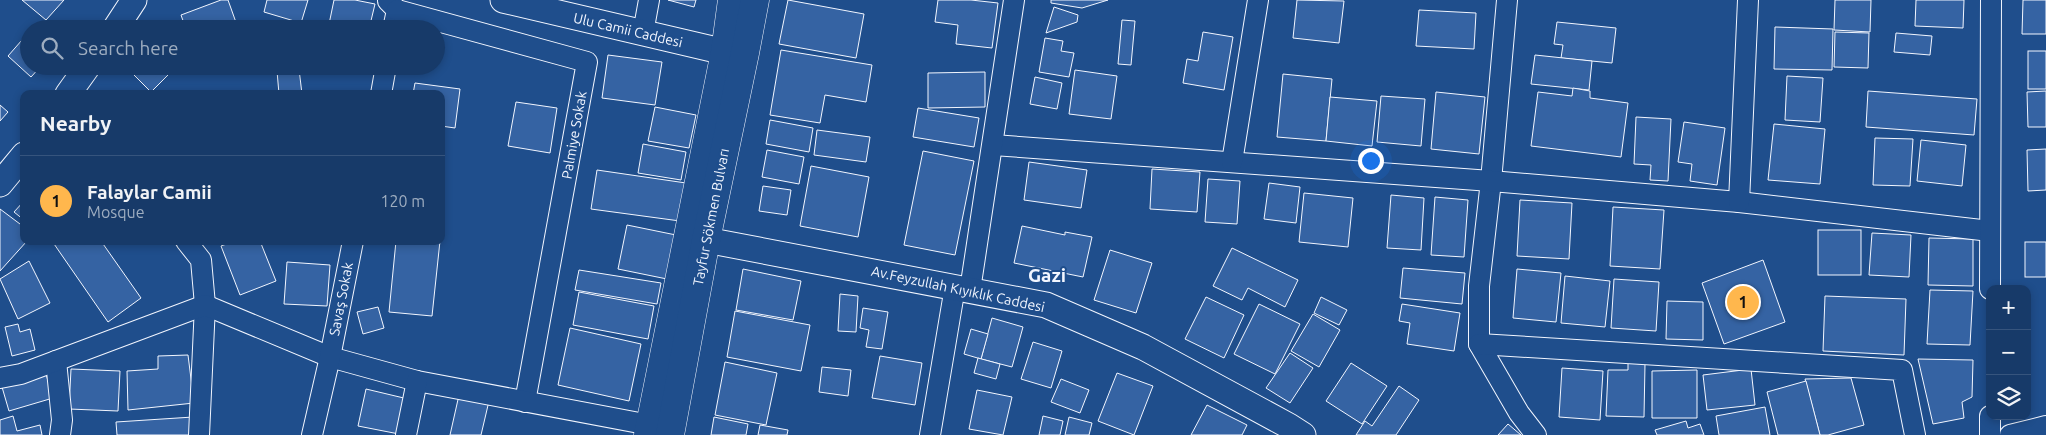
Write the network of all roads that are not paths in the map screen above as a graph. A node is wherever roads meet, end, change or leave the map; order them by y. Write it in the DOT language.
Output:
graph roads {
  1 [pos="134,0"];
  2 [pos="503,0"];
  3 [pos="649,0"];
  4 [pos="732,0"];
  5 [pos="755,0"];
  6 [pos="1014,0"];
  7 [pos="1258,0"];
  8 [pos="1507,0"];
  9 [pos="1748,0"];
  10 [pos="1991,0"];
  11 [pos="392,13"];
  12 [pos="121,20"];
  13 [pos="420,20"];
  14 [pos="445,26"];
  15 [pos="643,34"];
  16 [pos="724,52"];
  17 [pos="82,75"];
  18 [pos="384,75"];
  19 [pos="72,90"];
  20 [pos="382,90"];
  21 [pos="993,145"];
  22 [pos="20,160"];
  23 [pos="1232,162"];
  24 [pos="1491,182"];
  25 [pos="0,184"];
  26 [pos="1739,202"];
  27 [pos="1990,231"];
  28 [pos="706,240"];
  29 [pos="189,245"];
  30 [pos="352,245"];
  31 [pos="1990,285"];
  32 [pos="963,288"];
  33 [pos="205,305"];
  34 [pos="1479,344"];
  35 [pos="330,357"];
  36 [pos="56,361"];
  37 [pos="0,378"];
  38 [pos="417,381"];
  39 [pos="526,402"];
  40 [pos="1990,420"];
  41 [pos="2039,430"];
  42 [pos="656,432"];
  43 [pos="60,435"];
  44 [pos="199,435"];
  45 [pos="312,435"];
  46 [pos="406,435"];
  47 [pos="930,435"];
  48 [pos="1303,435"];
  49 [pos="1536,435"];
  50 [pos="1915,435"];
  51 [pos="1990,435"];
  52 [pos="2010,435"];
  1 -- 12 [label="street"];
  2 -- 15 [label="street, Ulu Camii Caddesi"];
  3 -- 15 [label="street"];
  4 -- 16 [label="main road, Tayfur Sökmen Bulvarı"];
  5 -- 28 [label="main road, Tayfur Sökmen Bulvarı"];
  6 -- 21 [label="street"];
  7 -- 23 [label="street"];
  8 -- 24 [label="street"];
  9 -- 26 [label="street"];
  10 -- 27 [label="street"];
  11 -- 13 [label="street, Palmiye Sokak"];
  14 -- 39 [label="street, Palmiye Sokak"];
  15 -- 16 [label="street, Ulu Camii Caddesi"];
  16 -- 42 [label="main road, Tayfur Sökmen Bulvarı"];
  17 -- 19 [label="street"];
  18 -- 20 [label="street"];
  21 -- 23 [label="street"];
  21 -- 32 [label="street"];
  22 -- 25 [label="street"];
  23 -- 24 [label="street"];
  24 -- 26 [label="street"];
  24 -- 34 [label="street"];
  26 -- 27 [label="street"];
  27 -- 31 [label="street"];
  28 -- 32 [label="street, Av.Feyzullah Kıyıklık Caddesi"];
  28 -- 42 [label="main road, Tayfur Sökmen Bulvarı"];
  29 -- 33 [label="street"];
  30 -- 35 [label="street, Savaş Sokak"];
  32 -- 47 [label="street"];
  32 -- 48 [label="street, Av.Feyzullah Kıyıklık Caddesi"];
  33 -- 35 [label="street"];
  33 -- 36 [label="street"];
  33 -- 44 [label="street"];
  34 -- 49 [label="street"];
  34 -- 50 [label="street"];
  35 -- 38 [label="street"];
  35 -- 45 [label="street, Savaş Sokak"];
  36 -- 37 [label="street"];
  36 -- 43 [label="street"];
  38 -- 39 [label="street"];
  38 -- 46 [label="street"];
  39 -- 42 [label="street"];
  40 -- 51 [label="street"];
  41 -- 52 [label="street"];
}
